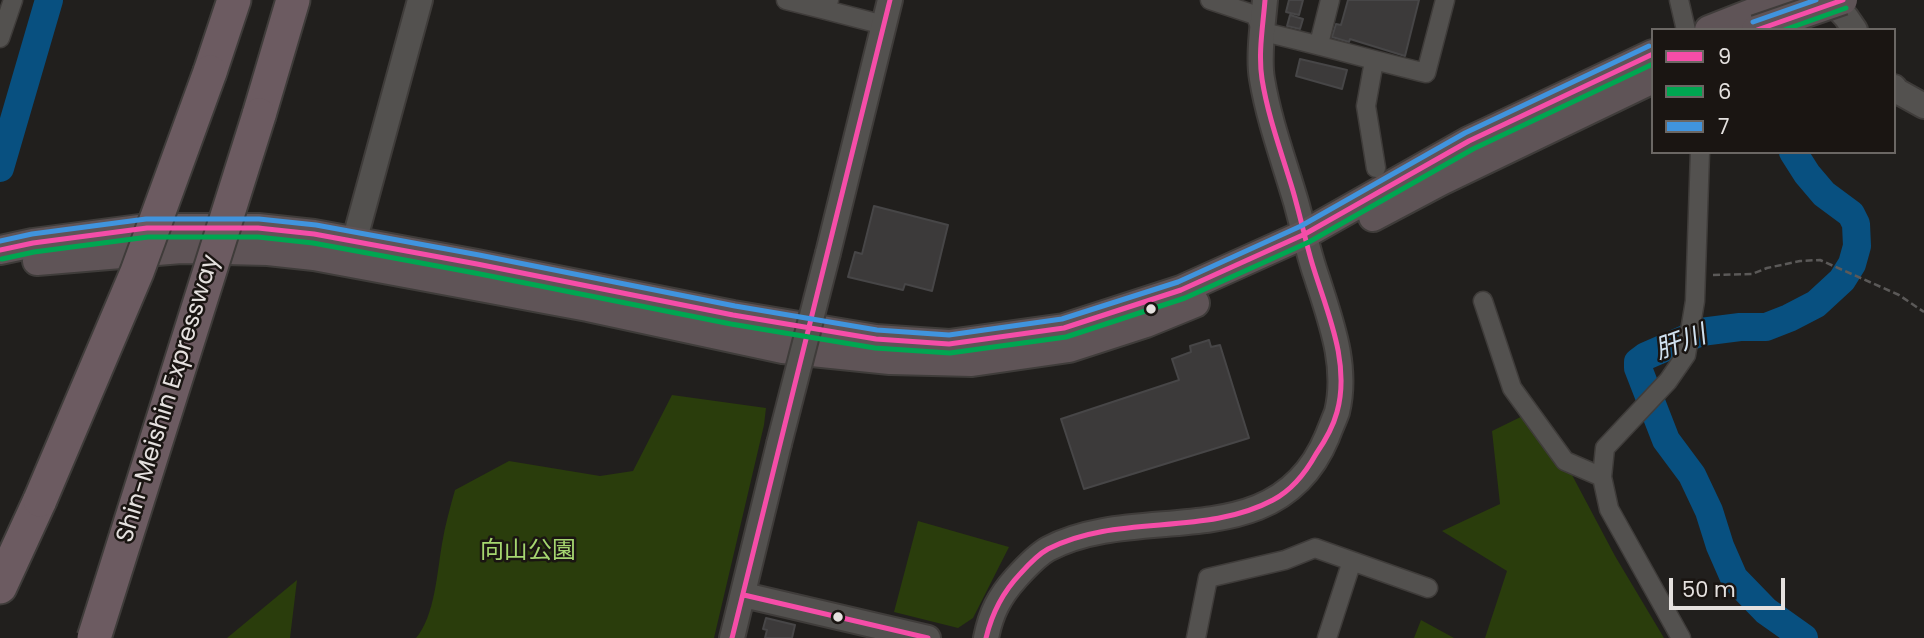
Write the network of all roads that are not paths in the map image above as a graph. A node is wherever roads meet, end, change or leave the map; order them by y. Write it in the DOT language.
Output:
graph roads {
  1 [pos="13,0"];
  2 [pos="234,0"];
  3 [pos="293,0"];
  4 [pos="420,0"];
  5 [pos="786,0"];
  6 [pos="890,0"];
  7 [pos="1210,0"];
  8 [pos="1265,0"];
  9 [pos="1331,0"];
  10 [pos="1445,0"];
  11 [pos="1679,0"];
  12 [pos="1785,0"];
  13 [pos="1829,0"];
  14 [pos="1843,0"];
  15 [pos="828,5"];
  16 [pos="884,25"];
  17 [pos="2,28"];
  18 [pos="1686,28"];
  19 [pos="1714,28"];
  20 [pos="1762,28"];
  21 [pos="1854,28"];
  22 [pos="1263,32"];
  23 [pos="1319,44"];
  24 [pos="1651,55"];
  25 [pos="1374,61"];
  26 [pos="1651,80"];
  27 [pos="1896,89"];
  28 [pos="1924,106"];
  29 [pos="1700,154"];
  30 [pos="1376,168"];
  31 [pos="1364,211"];
  32 [pos="354,242"];
  33 [pos="1307,242"];
  34 [pos="0,250"];
  35 [pos="0,269"];
  36 [pos="1483,301"];
  37 [pos="1602,477"];
  38 [pos="1352,561"];
  39 [pos="0,587"];
  40 [pos="1428,588"];
  41 [pos="744,595"];
  42 [pos="94,638"];
  43 [pos="732,638"];
  44 [pos="928,638"];
  45 [pos="986,638"];
  46 [pos="1196,638"];
  47 [pos="1327,638"];
  48 [pos="1681,638"];
  1 -- 17 [label="street"];
  2 -- 39 [label="highway, bridge"];
  3 -- 42 [label="highway, Shin-Meishin Expressway, bridge"];
  4 -- 32 [label="street"];
  5 -- 15 [label="street"];
  6 -- 16 [label="street"];
  7 -- 22 [label="street"];
  8 -- 22 [label="street"];
  9 -- 23 [label="street"];
  10 -- 25 [label="street"];
  11 -- 18 [label="street"];
  12 -- 19 [label="main road"];
  13 -- 21 [label="street"];
  14 -- 20 [label="main road, bridge"];
  15 -- 16 [label="street"];
  16 -- 41 [label="street, bridge"];
  22 -- 23 [label="street"];
  22 -- 33 [label="street"];
  23 -- 25 [label="street"];
  24 -- 31 [label="main road"];
  25 -- 30 [label="street"];
  26 -- 31 [label="main road"];
  27 -- 28 [label="street"];
  29 -- 37 [label="street"];
  31 -- 33 [label="main road"];
  32 -- 33 [label="main road"];
  32 -- 34 [label="main road"];
  33 -- 35 [label="main road"];
  33 -- 45 [label="street"];
  36 -- 37 [label="street"];
  37 -- 48 [label="street"];
  38 -- 40 [label="street"];
  38 -- 46 [label="street"];
  38 -- 47 [label="street"];
  41 -- 43 [label="street"];
  41 -- 44 [label="street"];
}
